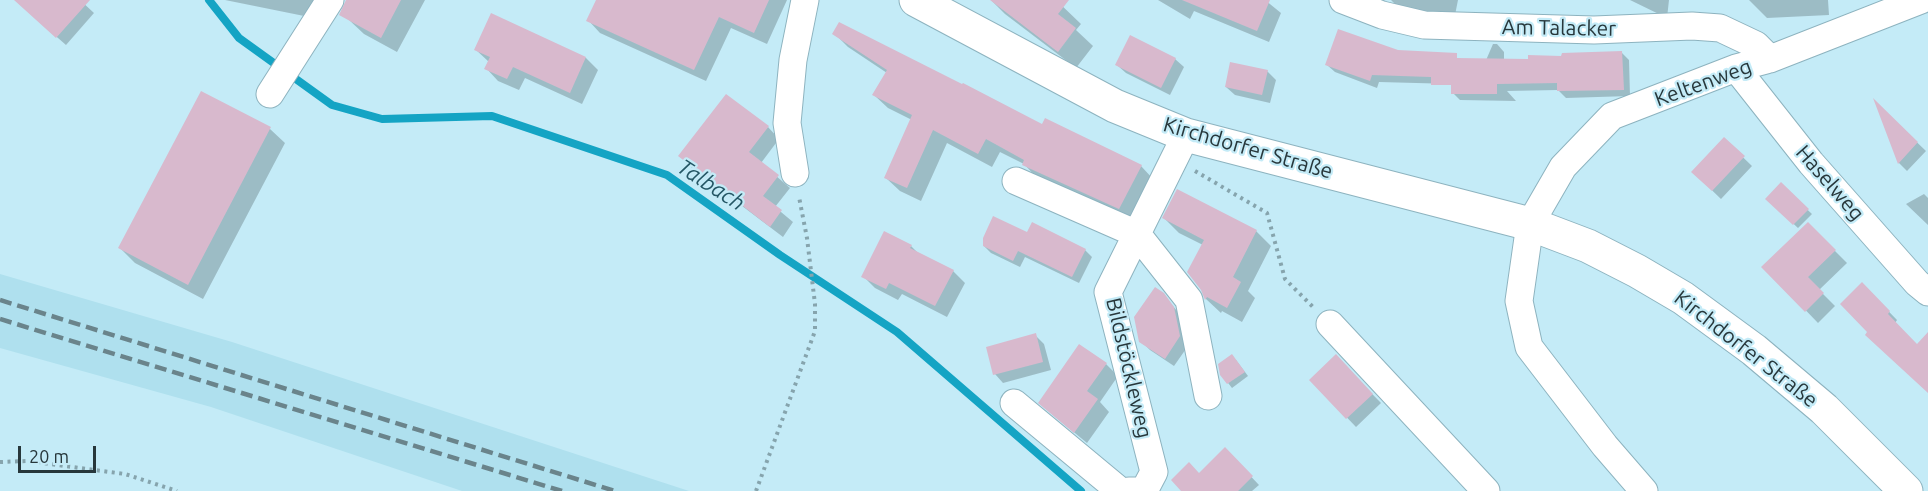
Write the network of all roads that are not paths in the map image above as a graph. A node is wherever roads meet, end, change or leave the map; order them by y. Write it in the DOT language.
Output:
graph roads {
  1 [pos="330,0"];
  2 [pos="805,0"];
  3 [pos="916,0"];
  4 [pos="1343,0"];
  5 [pos="1921,0"];
  6 [pos="1770,59"];
  7 [pos="1736,68"];
  8 [pos="273,90"];
  9 [pos="1180,147"];
  10 [pos="795,173"];
  11 [pos="1016,181"];
  12 [pos="1530,224"];
  13 [pos="1137,234"];
  14 [pos="1928,292"];
  15 [pos="1330,324"];
  16 [pos="1208,396"];
  17 [pos="1014,403"];
  18 [pos="1120,491"];
  19 [pos="1129,491"];
  20 [pos="1486,491"];
  21 [pos="1644,491"];
  22 [pos="1906,491"];
  1 -- 8 [label="street"];
  2 -- 10 [label="street"];
  3 -- 9 [label="main road, Kirchdorfer Straße"];
  4 -- 6 [label="street, Am Talacker"];
  5 -- 6 [label="street, Keltenweg"];
  6 -- 7 [label="street, Keltenweg"];
  7 -- 12 [label="street, Keltenweg"];
  7 -- 14 [label="street, Haselweg"];
  9 -- 12 [label="main road, Kirchdorfer Straße"];
  9 -- 13 [label="street, Bildstöckleweg"];
  11 -- 13 [label="street"];
  12 -- 21 [label="street"];
  12 -- 22 [label="main road, Kirchdorfer Straße"];
  13 -- 16 [label="street"];
  13 -- 19 [label="street, Bildstöckleweg"];
  15 -- 20 [label="street"];
  17 -- 18 [label="street"];
}
